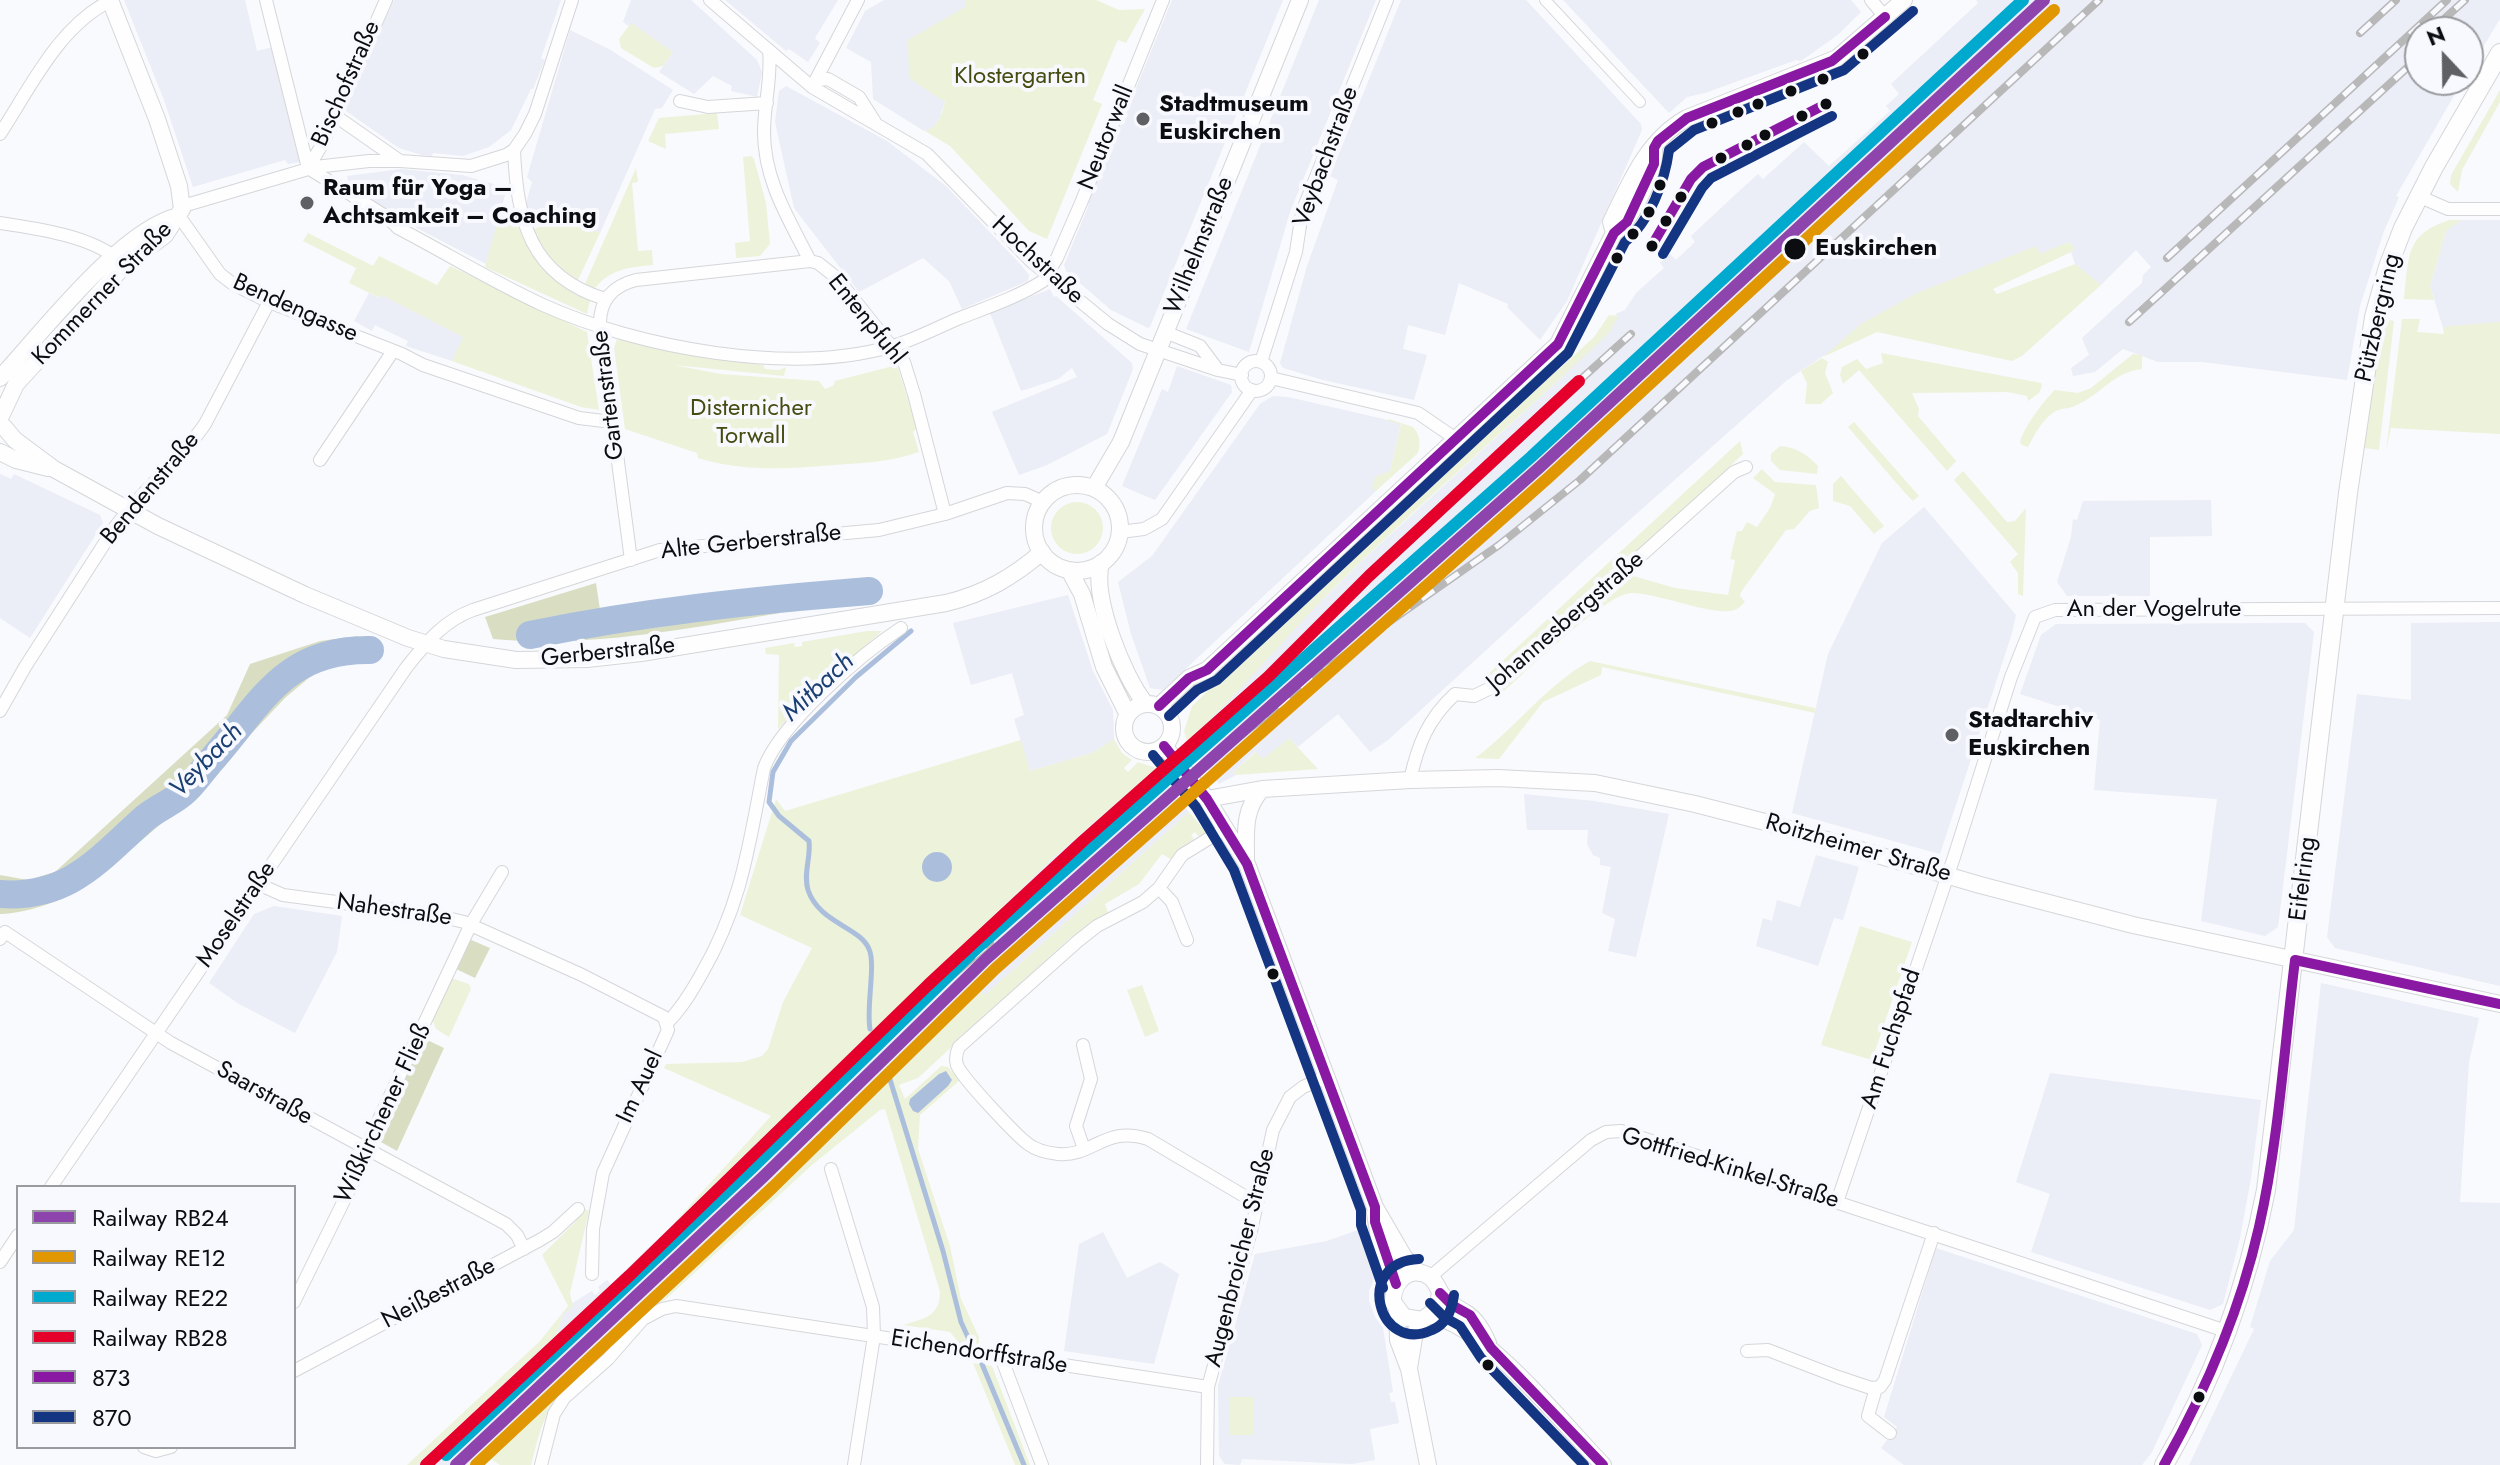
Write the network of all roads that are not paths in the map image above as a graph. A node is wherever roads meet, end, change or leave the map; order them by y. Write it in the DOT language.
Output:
graph roads {
  1 [pos="110,0"];
  2 [pos="266,0"];
  3 [pos="386,0"];
  4 [pos="572,0"];
  5 [pos="710,0"];
  6 [pos="858,0"];
  7 [pos="1163,0"];
  8 [pos="1300,0"];
  9 [pos="1387,0"];
  10 [pos="1545,0"];
  11 [pos="1871,0"];
  12 [pos="1904,0"];
  13 [pos="1885,17"];
  14 [pos="769,50"];
  15 [pos="2500,53"];
  16 [pos="797,76"];
  17 [pos="812,87"];
  18 [pos="767,98"];
  19 [pos="680,101"];
  20 [pos="1640,102"];
  21 [pos="334,115"];
  22 [pos="0,134"];
  23 [pos="514,150"];
  24 [pos="400,161"];
  25 [pos="308,168"];
  26 [pos="2418,196"];
  27 [pos="2500,209"];
  28 [pos="181,211"];
  29 [pos="0,223"];
  30 [pos="119,261"];
  31 [pos="810,261"];
  32 [pos="1048,276"];
  33 [pos="605,299"];
  34 [pos="269,302"];
  35 [pos="600,326"];
  36 [pos="1165,332"];
  37 [pos="892,346"];
  38 [pos="1158,350"];
  39 [pos="393,351"];
  40 [pos="1261,362"];
  41 [pos="1218,370"];
  42 [pos="1242,375"];
  43 [pos="0,378"];
  44 [pos="1271,378"];
  45 [pos="1252,390"];
  46 [pos="612,422"];
  47 [pos="1,424"];
  48 [pos="1456,439"];
  49 [pos="0,452"];
  50 [pos="320,460"];
  51 [pos="1746,467"];
  52 [pos="54,469"];
  53 [pos="1094,488"];
  54 [pos="1043,502"];
  55 [pos="128,510"];
  56 [pos="945,514"];
  57 [pos="1120,532"];
  58 [pos="1042,552"];
  59 [pos="631,560"];
  60 [pos="1101,563"];
  61 [pos="1069,570"];
  62 [pos="2336,608"];
  63 [pos="2500,608"];
  64 [pos="901,628"];
  65 [pos="425,644"];
  66 [pos="1158,709"];
  67 [pos="0,711"];
  68 [pos="1128,715"];
  69 [pos="1164,746"];
  70 [pos="1410,780"];
  71 [pos="1262,789"];
  72 [pos="1207,799"];
  73 [pos="1226,828"];
  74 [pos="1247,864"];
  75 [pos="502,872"];
  76 [pos="1947,875"];
  77 [pos="258,884"];
  78 [pos="1159,888"];
  79 [pos="471,924"];
  80 [pos="2,935"];
  81 [pos="1187,940"];
  82 [pos="2295,960"];
  83 [pos="2500,1004"];
  84 [pos="667,1023"];
  85 [pos="155,1033"];
  86 [pos="1083,1045"];
  87 [pos="1326,1077"];
  88 [pos="367,1149"];
  89 [pos="1084,1149"];
  90 [pos="831,1169"];
  91 [pos="52,1185"];
  92 [pos="1837,1202"];
  93 [pos="1256,1203"];
  94 [pos="1375,1207"];
  95 [pos="578,1209"];
  96 [pos="1934,1233"];
  97 [pos="16,1238"];
  98 [pos="524,1249"];
  99 [pos="0,1262"];
  100 [pos="592,1274"];
  101 [pos="1424,1275"];
  102 [pos="1396,1284"];
  103 [pos="1440,1293"];
  104 [pos="296,1298"];
  105 [pos="1397,1311"];
  106 [pos="1426,1318"];
  107 [pos="2229,1332"];
  108 [pos="874,1336"];
  109 [pos="1491,1348"];
  110 [pos="1747,1351"];
  111 [pos="1001,1357"];
  112 [pos="1409,1369"];
  113 [pos="296,1370"];
  114 [pos="1208,1387"];
  115 [pos="1876,1388"];
  116 [pos="1890,1433"];
  117 [pos="541,1465"];
  118 [pos="854,1465"];
  119 [pos="1042,1465"];
  120 [pos="1207,1465"];
  121 [pos="1428,1465"];
  122 [pos="1603,1465"];
  123 [pos="2164,1465"];
  1 -- 22 [label="street"];
  1 -- 28 [label="street"];
  2 -- 25 [label="street"];
  3 -- 21 [label="street, Bischofstraße"];
  4 -- 23 [label="street"];
  5 -- 14 [label="street"];
  6 -- 17 [label="street"];
  7 -- 32 [label="street, Neutorwall"];
  8 -- 36 [label="street, Wilhelmstraße"];
  9 -- 40 [label="street, Veybachstraße"];
  10 -- 20 [label="street"];
  11 -- 13 [label="street"];
  12 -- 13 [label="street"];
  13 -- 48 [label="street"];
  14 -- 16 [label="street"];
  14 -- 18 [label="street, Entenpfuhl"];
  15 -- 26 [label="main road, Pützbergring"];
  16 -- 17 [label="street"];
  16 -- 18 [label="street"];
  17 -- 32 [label="street, Hochstraße"];
  18 -- 19 [label="street"];
  18 -- 31 [label="street, Entenpfuhl"];
  21 -- 24 [label="street"];
  21 -- 25 [label="street, Bischofstraße"];
  23 -- 24 [label="street, Kommerner Straße"];
  23 -- 33 [label="street"];
  24 -- 25 [label="street, Kommerner Straße"];
  25 -- 28 [label="street, Kommerner Straße"];
  25 -- 35 [label="street"];
  26 -- 27 [label="street"];
  26 -- 62 [label="main road, Pützbergring"];
  28 -- 30 [label="street, Kommerner Straße"];
  28 -- 34 [label="street, Bendengasse"];
  29 -- 30 [label="street"];
  30 -- 43 [label="street, Kommerner Straße"];
  30 -- 47 [label="street, Kommerner Straße"];
  31 -- 33 [label="street, Gartenstraße"];
  31 -- 37 [label="street, Entenpfuhl"];
  32 -- 37 [label="street"];
  32 -- 38 [label="street, Hochstraße"];
  33 -- 35 [label="street, Gartenstraße"];
  34 -- 39 [label="street, Bendengasse"];
  34 -- 55 [label="street, Bendenstraße"];
  35 -- 37 [label="street"];
  35 -- 46 [label="street, Gartenstraße"];
  36 -- 38 [label="street, Wilhelmstraße"];
  36 -- 41 [label="street"];
  37 -- 56 [label="street, Entenpfuhl"];
  38 -- 41 [label="street, Hochstraße"];
  38 -- 53 [label="street, Wilhelmstraße"];
  39 -- 46 [label="street, Bendengasse"];
  39 -- 50 [label="street"];
  40 -- 42 [label="street"];
  40 -- 44 [label="street"];
  41 -- 42 [label="street, Hochstraße"];
  42 -- 45 [label="street"];
  44 -- 45 [label="street"];
  44 -- 48 [label="street"];
  45 -- 57 [label="street"];
  46 -- 59 [label="street, Gartenstraße"];
  47 -- 52 [label="street, Gerberstraße"];
  48 -- 66 [label="street"];
  49 -- 52 [label="street, Gerberstraße"];
  51 -- 70 [label="street, Johannesbergstraße"];
  52 -- 55 [label="street, Gerberstraße"];
  53 -- 54 [label="street"];
  53 -- 57 [label="street"];
  54 -- 56 [label="street, Alte Gerberstraße"];
  54 -- 58 [label="street"];
  55 -- 65 [label="street, Gerberstraße"];
  55 -- 67 [label="street, Bendenstraße"];
  56 -- 59 [label="street, Alte Gerberstraße"];
  57 -- 60 [label="street"];
  58 -- 61 [label="street"];
  58 -- 65 [label="street, Gerberstraße"];
  59 -- 65 [label="street, Alte Gerberstraße"];
  60 -- 61 [label="street"];
  60 -- 66 [label="street"];
  61 -- 68 [label="street"];
  62 -- 63 [label="street, An der Vogelrute"];
  62 -- 76 [label="street, An der Vogelrute"];
  62 -- 82 [label="main road, Eifelring"];
  64 -- 84 [label="street"];
  65 -- 77 [label="street, Moselstraße"];
  66 -- 68 [label="street"];
  66 -- 69 [label="street"];
  68 -- 69 [label="street"];
  69 -- 72 [label="street"];
  70 -- 71 [label="street, Roitzheimer Straße"];
  70 -- 76 [label="street, Roitzheimer Straße"];
  71 -- 72 [label="street, Roitzheimer Straße"];
  71 -- 74 [label="street"];
  72 -- 73 [label="street"];
  73 -- 74 [label="street"];
  73 -- 78 [label="street"];
  74 -- 87 [label="street"];
  75 -- 79 [label="street, Nahestraße"];
  76 -- 82 [label="street, Roitzheimer Straße"];
  76 -- 92 [label="street, Am Fuchspfad"];
  77 -- 79 [label="street, Nahestraße"];
  77 -- 85 [label="street, Moselstraße"];
  78 -- 81 [label="street"];
  78 -- 89 [label="street"];
  79 -- 84 [label="street, Im Auel"];
  79 -- 88 [label="street, Wißkirchener Fließ"];
  80 -- 85 [label="street, Saarstraße"];
  82 -- 83 [label="street, Roitzheimer Straße"];
  82 -- 107 [label="main road, Eifelring"];
  84 -- 100 [label="street, Im Auel"];
  85 -- 88 [label="street, Saarstraße"];
  85 -- 91 [label="street, Moselstraße"];
  86 -- 89 [label="street"];
  87 -- 93 [label="street, Augenbroicher Straße"];
  87 -- 94 [label="street"];
  88 -- 98 [label="street, Saarstraße"];
  88 -- 104 [label="street, Wißkirchener Fließ"];
  89 -- 93 [label="street"];
  90 -- 108 [label="street, Eichendorffstraße"];
  92 -- 96 [label="street, Gottfried-Kinkel-Straße"];
  92 -- 101 [label="street, Gottfried-Kinkel-Straße"];
  93 -- 114 [label="street, Augenbroicher Straße"];
  94 -- 101 [label="street"];
  94 -- 102 [label="street"];
  95 -- 98 [label="street, Neißestraße"];
  96 -- 107 [label="street, Gottfried-Kinkel-Straße"];
  96 -- 115 [label="street"];
  97 -- 99 [label="street"];
  98 -- 113 [label="street, Neißestraße"];
  101 -- 102 [label="street"];
  101 -- 103 [label="street"];
  102 -- 105 [label="street"];
  103 -- 106 [label="street"];
  103 -- 109 [label="street"];
  105 -- 106 [label="street"];
  105 -- 112 [label="street"];
  106 -- 109 [label="street"];
  106 -- 112 [label="street"];
  107 -- 123 [label="main road, Eifelring"];
  108 -- 111 [label="street, Eichendorffstraße"];
  108 -- 117 [label="street"];
  108 -- 118 [label="street"];
  109 -- 122 [label="street"];
  110 -- 115 [label="street"];
  111 -- 114 [label="street, Eichendorffstraße"];
  111 -- 119 [label="street"];
  112 -- 121 [label="street"];
  114 -- 120 [label="street, Augenbroicher Straße"];
  115 -- 116 [label="street"];
}
